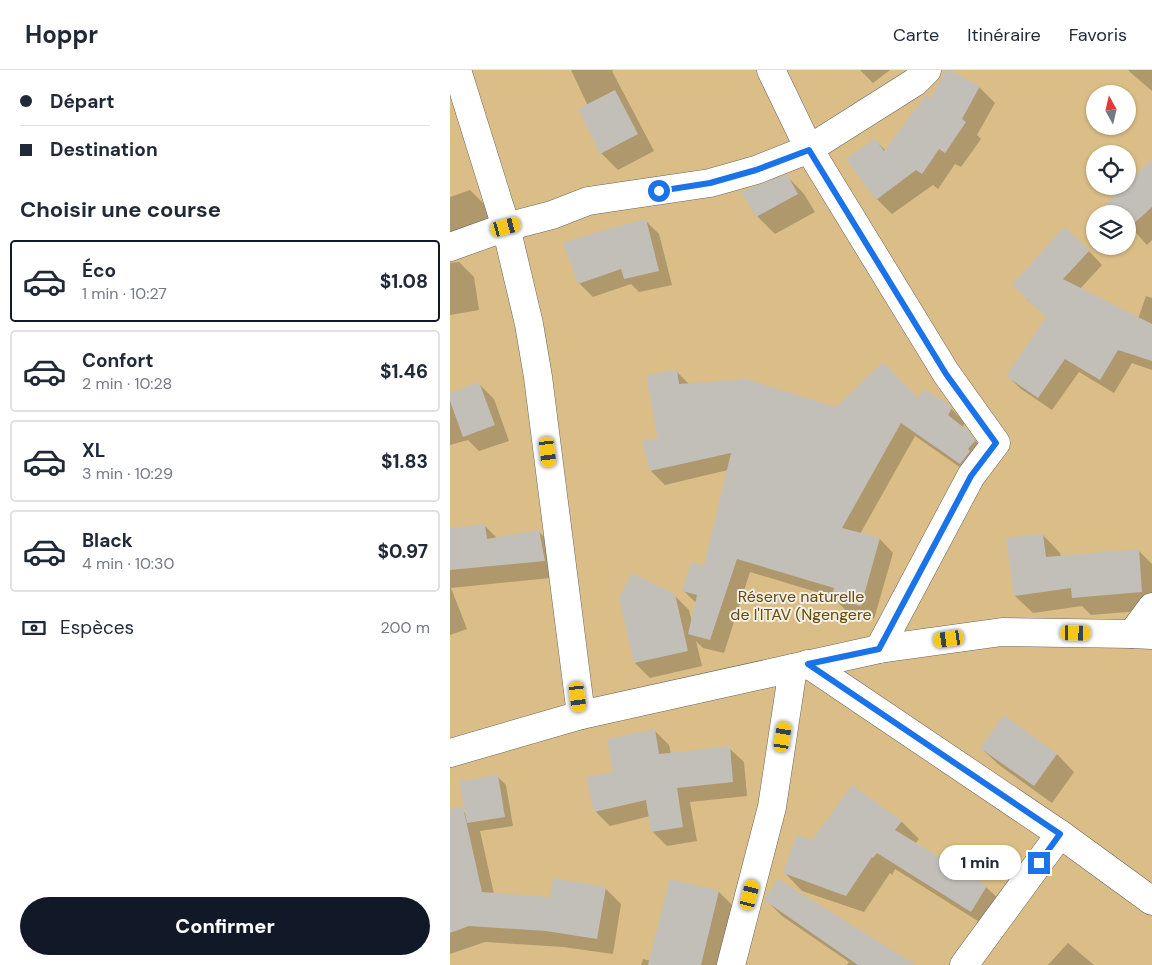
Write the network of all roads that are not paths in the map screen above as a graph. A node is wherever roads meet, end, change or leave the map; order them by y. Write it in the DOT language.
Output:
graph roads {
  1 [pos="457,70"];
  2 [pos="771,70"];
  3 [pos="926,70"];
  4 [pos="809,150"];
  5 [pos="506,227"];
  6 [pos="450,247"];
  7 [pos="1152,608"];
  8 [pos="1142,634"];
  9 [pos="879,649"];
  10 [pos="800,666"];
  11 [pos="581,716"];
  12 [pos="450,754"];
  13 [pos="1060,834"];
  14 [pos="1152,901"];
  15 [pos="732,965"];
  16 [pos="964,965"];
  1 -- 5 [label="street"];
  2 -- 4 [label="street"];
  3 -- 4 [label="street"];
  4 -- 5 [label="street"];
  4 -- 9 [label="street"];
  5 -- 6 [label="street"];
  5 -- 11 [label="street"];
  7 -- 8 [label="street"];
  8 -- 9 [label="street"];
  9 -- 10 [label="street"];
  10 -- 11 [label="street"];
  10 -- 13 [label="street"];
  10 -- 15 [label="street"];
  11 -- 12 [label="street"];
  13 -- 14 [label="street"];
  13 -- 16 [label="street"];
}
